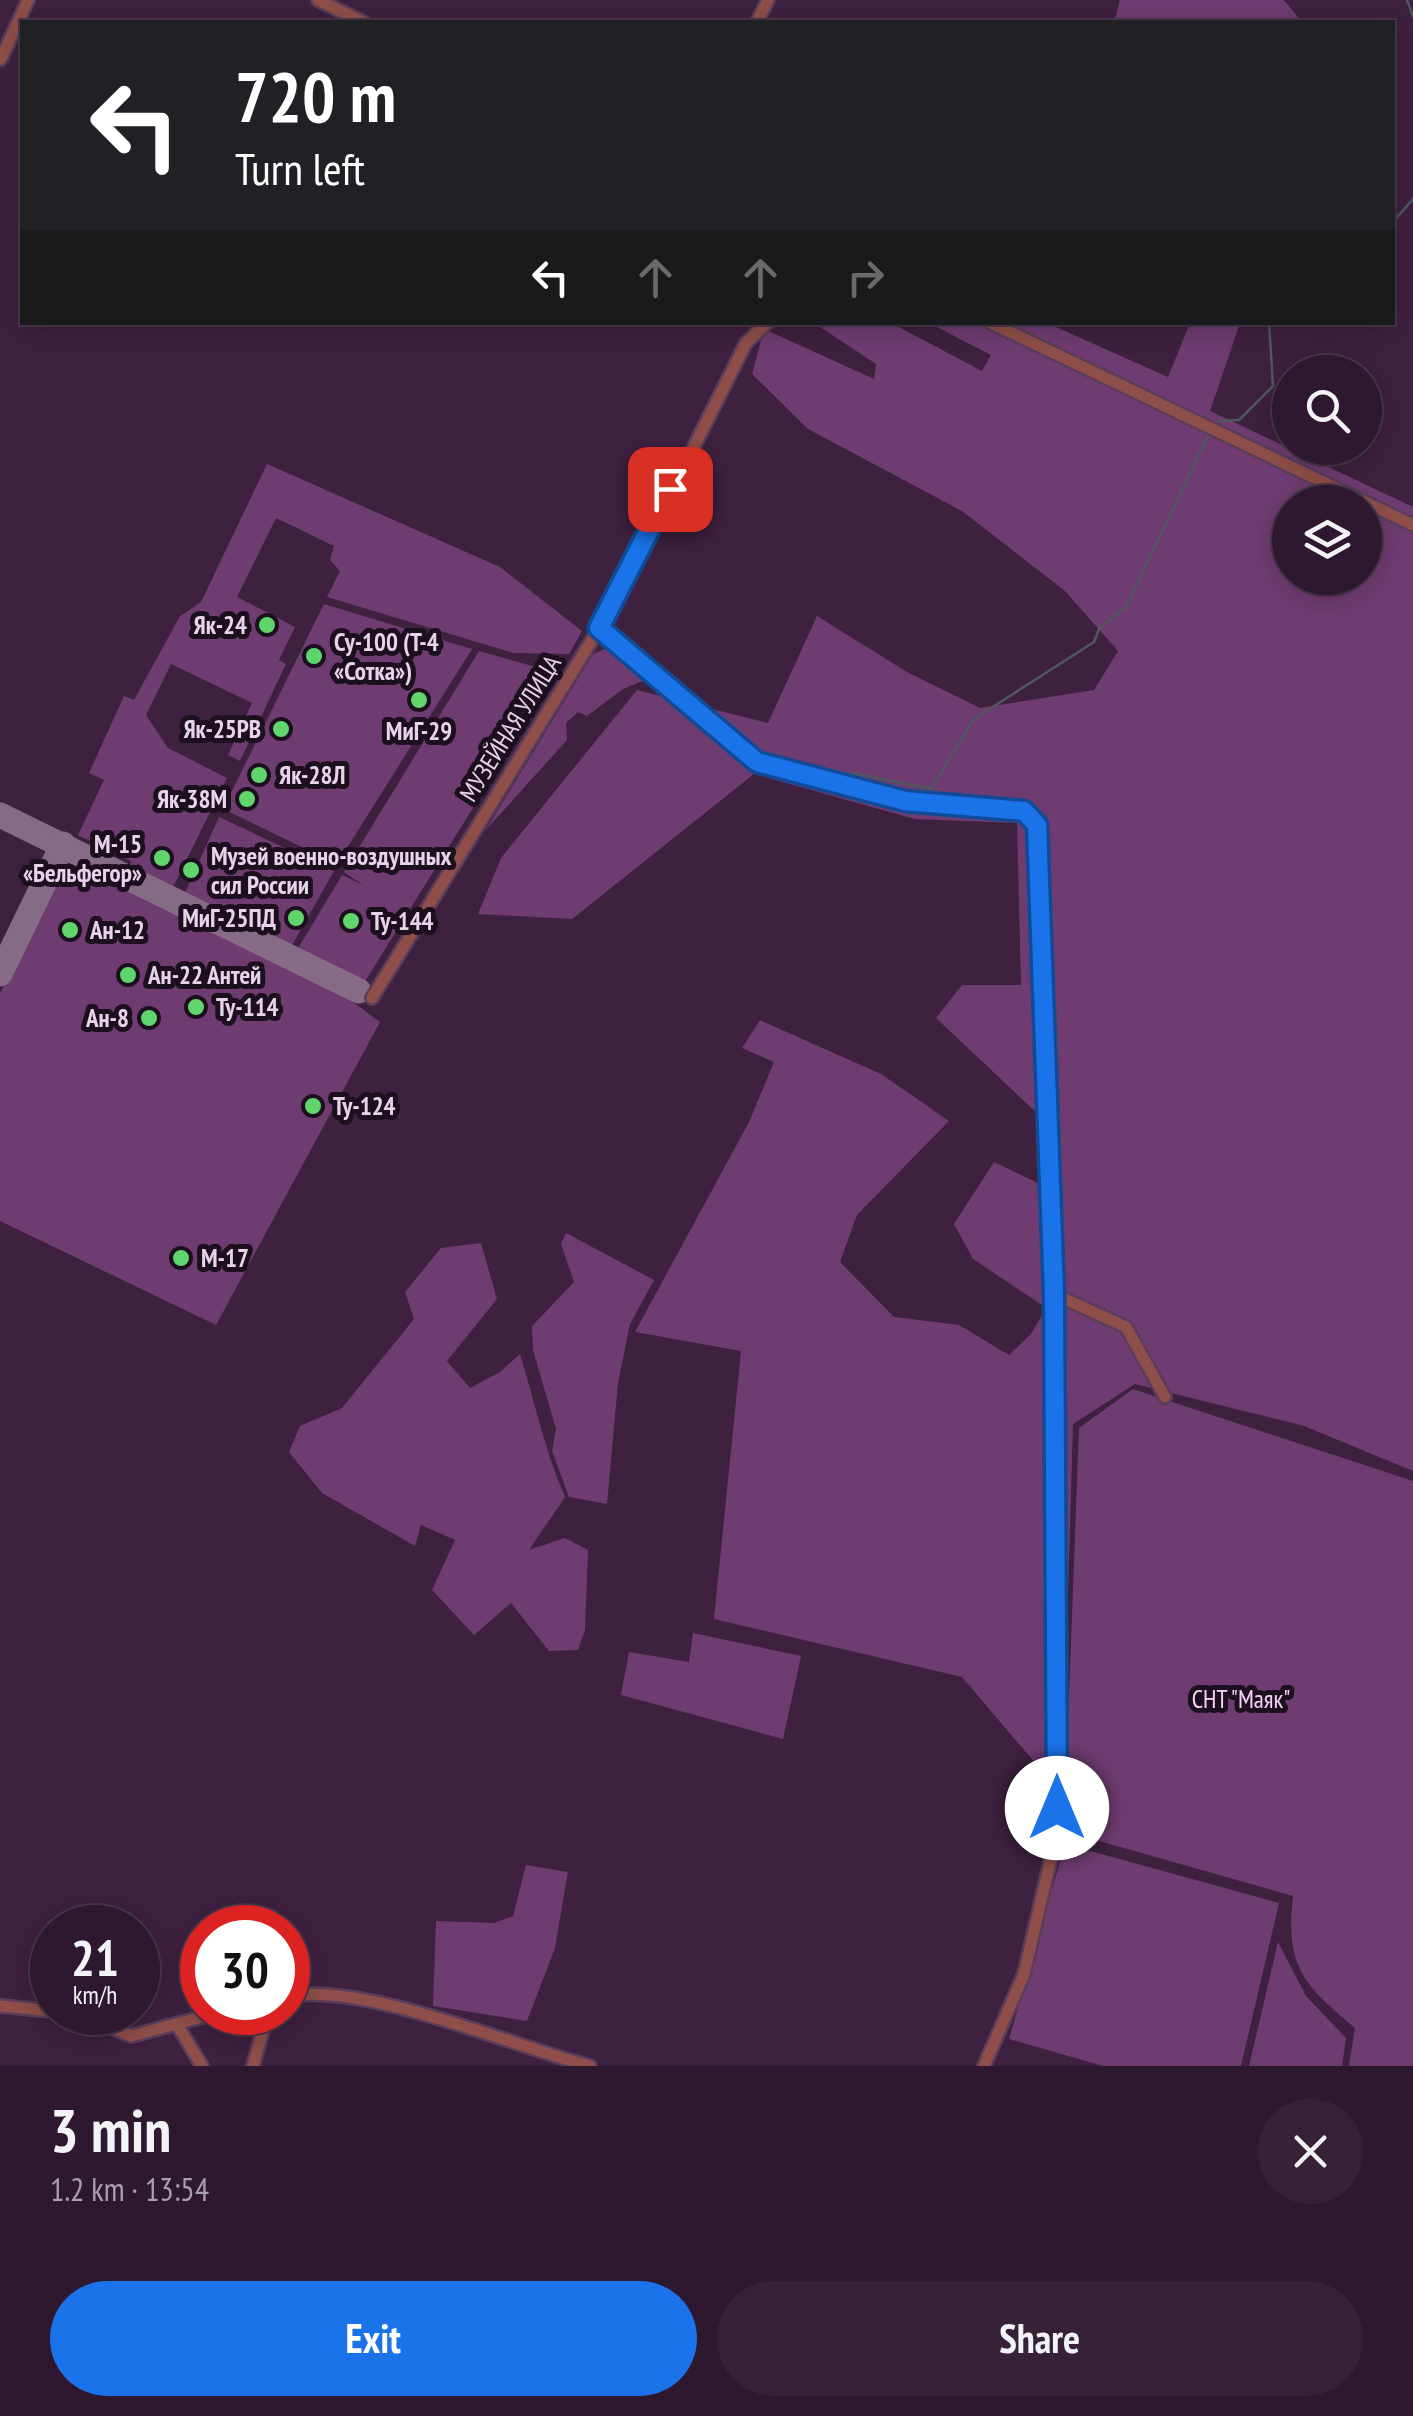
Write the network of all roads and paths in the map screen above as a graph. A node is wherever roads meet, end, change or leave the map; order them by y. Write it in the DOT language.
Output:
graph roads {
  1 [pos="28,0"];
  2 [pos="318,0"];
  3 [pos="359,20"];
  4 [pos="1,59"];
  5 [pos="765,325"];
  6 [pos="995,325"];
  7 [pos="1413,525"];
  8 [pos="599,628"];
  9 [pos="372,998"];
  10 [pos="1054,1294"];
  11 [pos="1166,1396"];
  12 [pos="310,1995"];
  13 [pos="0,2004"];
  14 [pos="30,2007"];
  15 [pos="178,2026"];
  16 [pos="160,2030"];
  17 [pos="262,2035"];
  18 [pos="202,2066"];
  19 [pos="253,2066"];
  20 [pos="590,2066"];
  21 [pos="984,2066"];
  1 -- 4 [label="street"];
  2 -- 3 [label="street"];
  5 -- 8 [label="street, МУЗЕЙНАЯ УЛИЦА"];
  6 -- 7 [label="street"];
  8 -- 9 [label="street, МУЗЕЙНАЯ УЛИЦА"];
  8 -- 10 [label="street"];
  10 -- 11 [label="street"];
  10 -- 21 [label="street"];
  12 -- 20 [label="street"];
  13 -- 14 [label="street"];
  15 -- 16 [label="street"];
  15 -- 18 [label="street"];
  17 -- 19 [label="street"];
}
